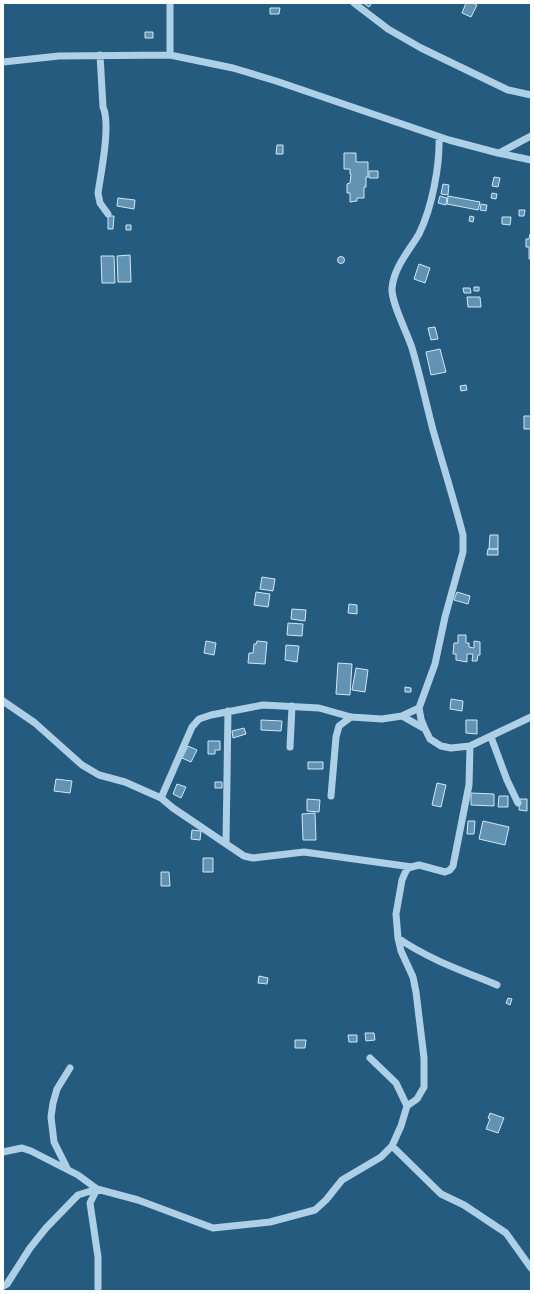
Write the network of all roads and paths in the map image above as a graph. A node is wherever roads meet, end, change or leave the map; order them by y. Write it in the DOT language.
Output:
graph roads {
  1 [pos="170,3"];
  2 [pos="354,3"];
  3 [pos="100,55"];
  4 [pos="170,55"];
  5 [pos="3,62"];
  6 [pos="531,95"];
  7 [pos="531,136"];
  8 [pos="439,137"];
  9 [pos="498,153"];
  10 [pos="531,160"];
  11 [pos="108,214"];
  12 [pos="3,701"];
  13 [pos="292,706"];
  14 [pos="419,708"];
  15 [pos="228,712"];
  16 [pos="351,716"];
  17 [pos="402,716"];
  18 [pos="531,717"];
  19 [pos="425,729"];
  20 [pos="491,737"];
  21 [pos="470,746"];
  22 [pos="290,747"];
  23 [pos="331,796"];
  24 [pos="161,798"];
  25 [pos="518,803"];
  26 [pos="226,844"];
  27 [pos="412,866"];
  28 [pos="398,938"];
  29 [pos="497,985"];
  30 [pos="370,1058"];
  31 [pos="70,1068"];
  32 [pos="407,1106"];
  33 [pos="392,1146"];
  34 [pos="3,1152"];
  35 [pos="67,1169"];
  36 [pos="97,1189"];
  37 [pos="531,1268"];
  38 [pos="3,1286"];
  39 [pos="98,1291"];
  1 -- 4 [label="street"];
  2 -- 6 [label="street"];
  3 -- 4 [label="street"];
  3 -- 5 [label="street"];
  3 -- 11 [label="street"];
  4 -- 8 [label="street"];
  7 -- 9 [label="street"];
  8 -- 9 [label="street"];
  8 -- 14 [label="street"];
  9 -- 10 [label="street"];
  12 -- 24 [label="street"];
  13 -- 15 [label="street"];
  13 -- 16 [label="street"];
  13 -- 22 [label="street"];
  14 -- 17 [label="street"];
  14 -- 19 [label="street"];
  15 -- 24 [label="street"];
  15 -- 26 [label="street"];
  16 -- 17 [label="street"];
  16 -- 23 [label="street"];
  17 -- 19 [label="street"];
  18 -- 20 [label="street"];
  19 -- 21 [label="street"];
  20 -- 21 [label="street"];
  20 -- 25 [label="street"];
  21 -- 27 [label="street"];
  24 -- 26 [label="street"];
  26 -- 27 [label="street"];
  27 -- 28 [label="street"];
  28 -- 29 [label="street"];
  28 -- 32 [label="street"];
  30 -- 32 [label="street"];
  31 -- 35 [label="street"];
  32 -- 33 [label="street"];
  33 -- 36 [label="street"];
  33 -- 37 [label="street"];
  34 -- 35 [label="street"];
  35 -- 36 [label="street"];
  36 -- 38 [label="street"];
  36 -- 39 [label="street"];
}
